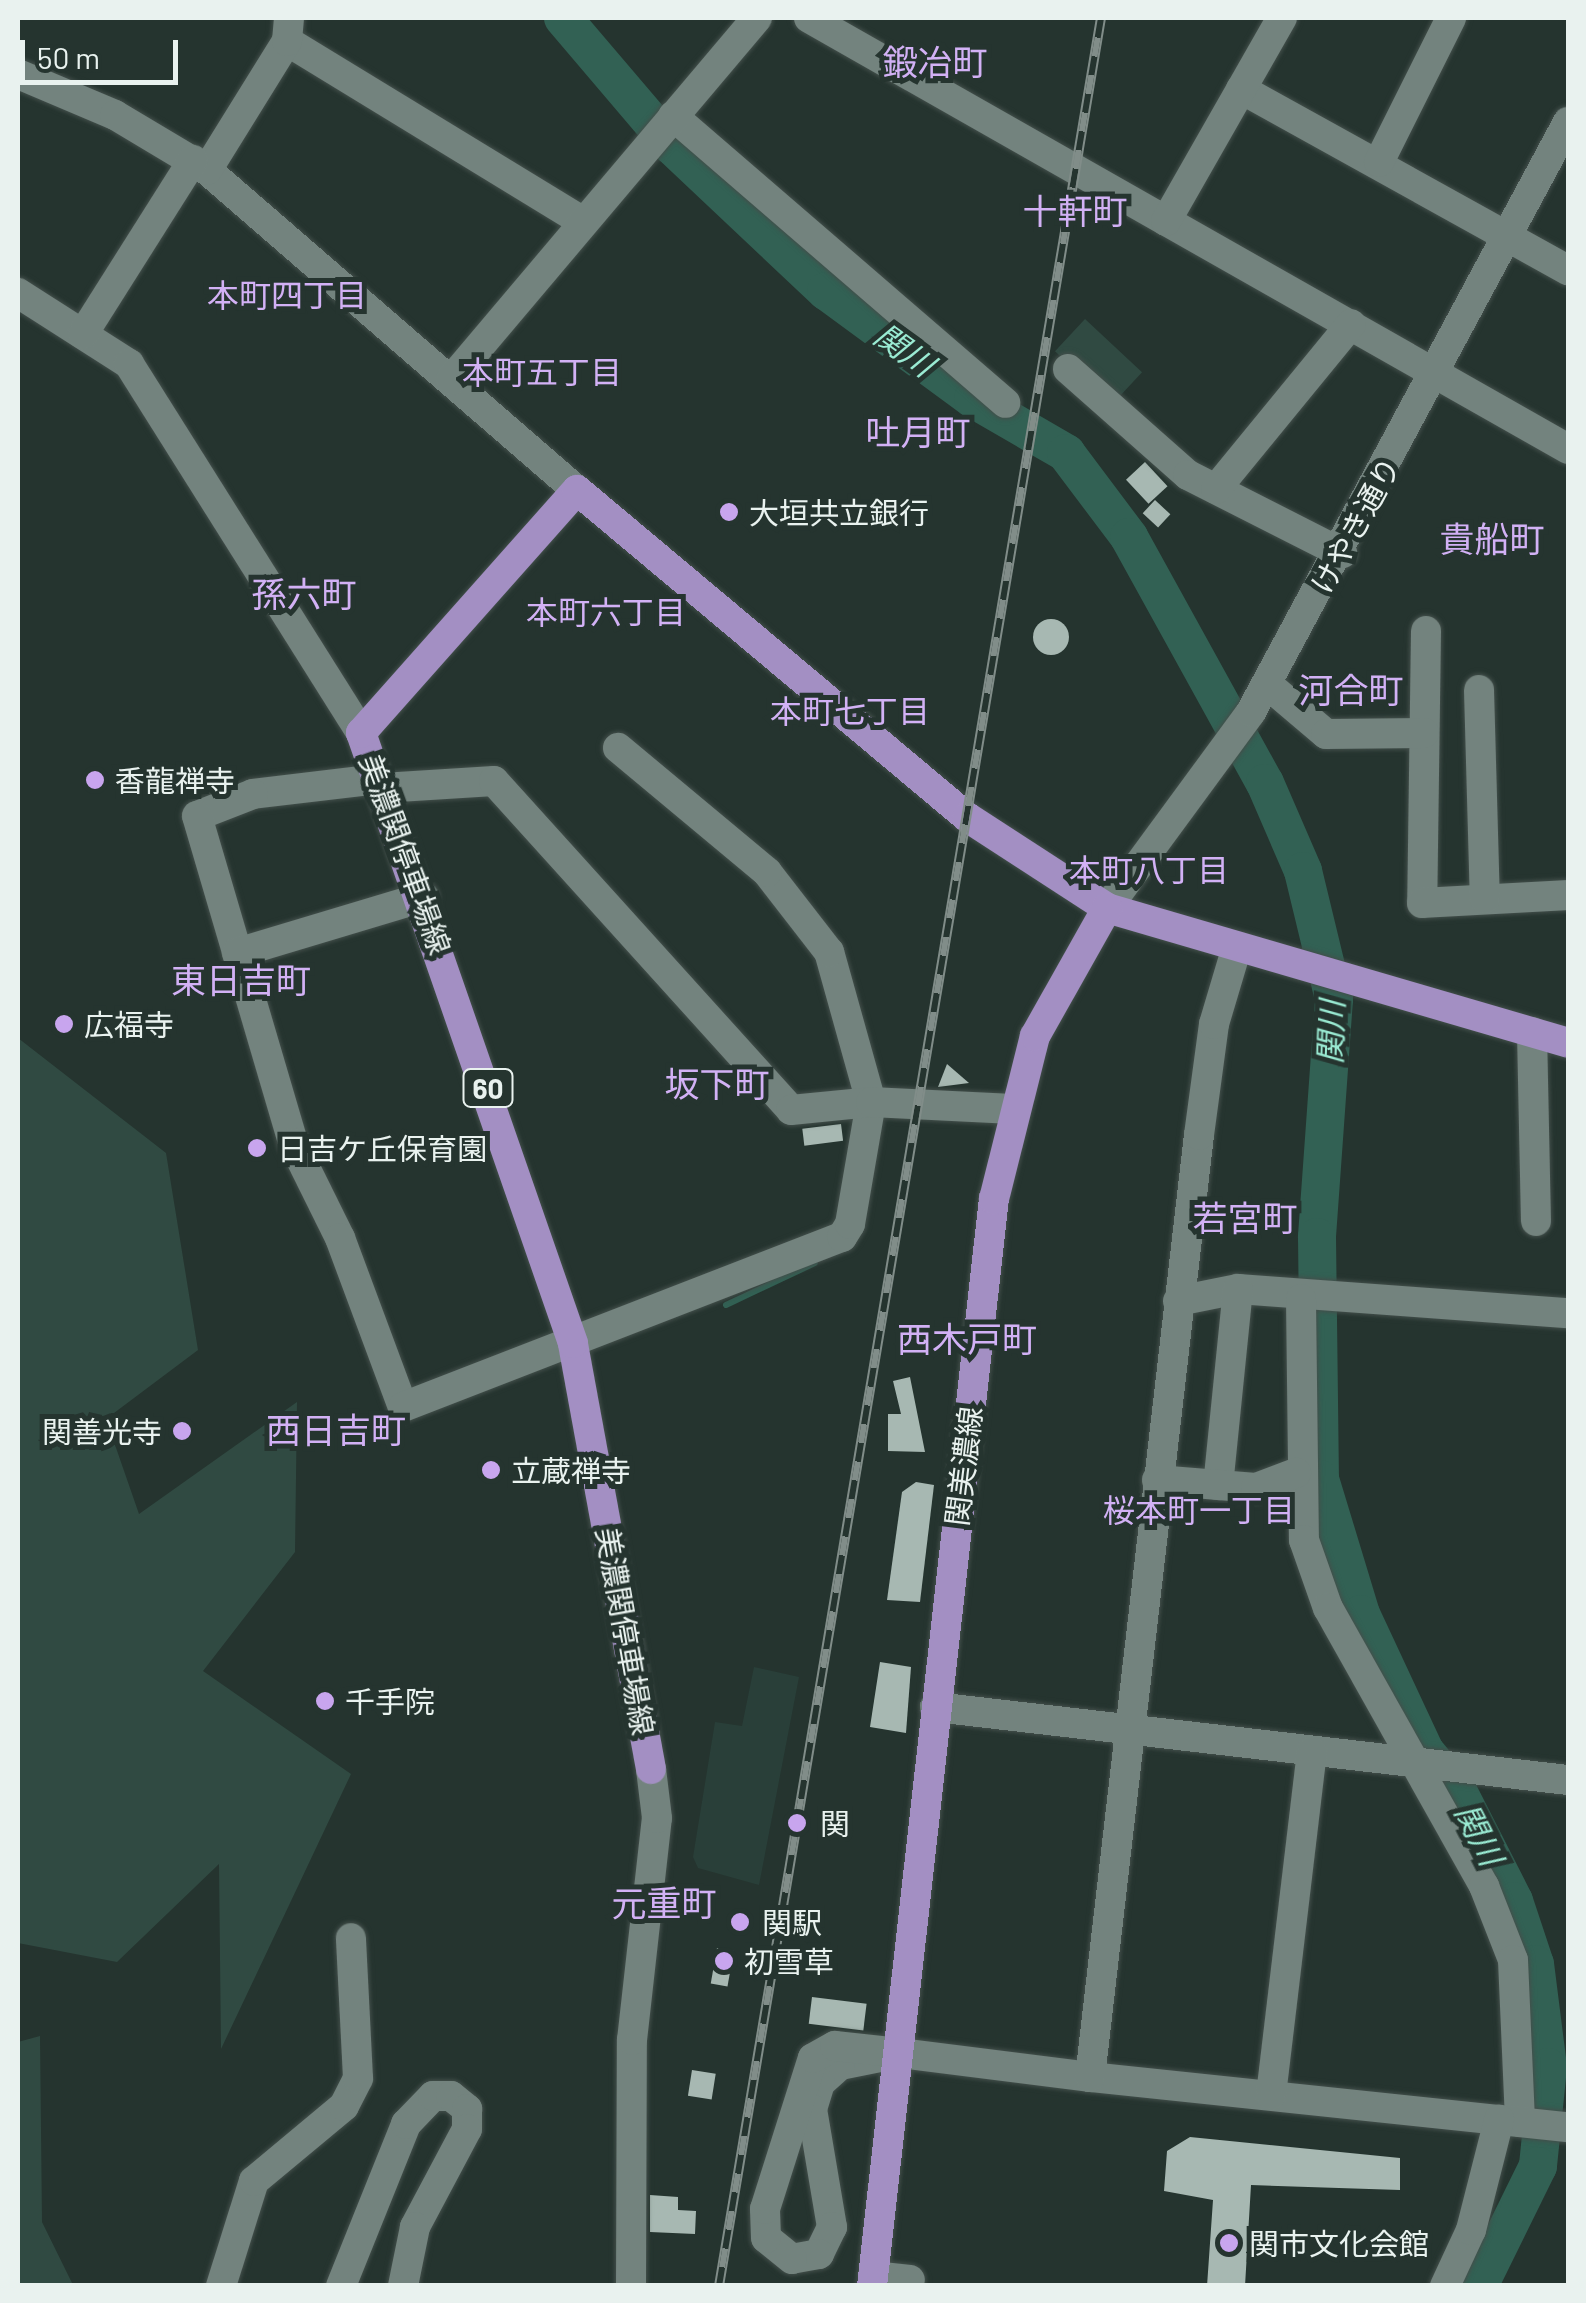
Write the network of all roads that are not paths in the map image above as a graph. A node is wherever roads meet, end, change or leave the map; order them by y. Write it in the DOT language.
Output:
graph roads {
  1 [pos="757,18"];
  2 [pos="809,18"];
  3 [pos="1282,18"];
  4 [pos="1452,18"];
  5 [pos="288,30"];
  6 [pos="18,74"];
  7 [pos="1241,89"];
  8 [pos="1568,122"];
  9 [pos="666,125"];
  10 [pos="1379,162"];
  11 [pos="200,165"];
  12 [pos="582,220"];
  13 [pos="1166,221"];
  14 [pos="1506,236"];
  15 [pos="1568,270"];
  16 [pos="18,293"];
  17 [pos="1351,324"];
  18 [pos="83,334"];
  19 [pos="1068,369"];
  20 [pos="1437,373"];
  21 [pos="451,380"];
  22 [pos="1005,403"];
  23 [pos="1568,449"];
  24 [pos="577,490"];
  25 [pos="1216,490"];
  26 [pos="1342,553"];
  27 [pos="1426,631"];
  28 [pos="1267,684"];
  29 [pos="1479,690"];
  30 [pos="362,732"];
  31 [pos="1424,733"];
  32 [pos="618,748"];
  33 [pos="380,784"];
  34 [pos="1568,895"];
  35 [pos="424,897"];
  36 [pos="1486,899"];
  37 [pos="1107,908"];
  38 [pos="1237,947"];
  39 [pos="237,953"];
  40 [pos="1532,1032"];
  41 [pos="1568,1043"];
  42 [pos="870,1102"];
  43 [pos="1013,1109"];
  44 [pos="1536,1221"];
  45 [pos="1238,1289"];
  46 [pos="1301,1300"];
  47 [pos="1178,1302"];
  48 [pos="1568,1313"];
  49 [pos="573,1342"];
  50 [pos="1296,1472"];
  51 [pos="1157,1480"];
  52 [pos="1218,1485"];
  53 [pos="936,1707"];
  54 [pos="1128,1728"];
  55 [pos="1312,1751"];
  56 [pos="1419,1762"];
  57 [pos="651,1769"];
  58 [pos="1568,1780"];
  59 [pos="351,1938"];
  60 [pos="900,2053"];
  61 [pos="1090,2077"];
  62 [pos="1271,2095"];
  63 [pos="1510,2121"];
  64 [pos="1568,2127"];
  65 [pos="872,2280"];
  66 [pos="910,2280"];
  67 [pos="221,2286"];
  68 [pos="341,2286"];
  69 [pos="404,2286"];
  70 [pos="631,2286"];
  71 [pos="1445,2286"];
  1 -- 9 [label="street"];
  2 -- 13 [label="street"];
  3 -- 7 [label="street"];
  4 -- 10 [label="street"];
  5 -- 11 [label="street"];
  5 -- 12 [label="street"];
  6 -- 11 [label="street"];
  7 -- 10 [label="street"];
  7 -- 13 [label="street"];
  8 -- 14 [label="street, けやき通り"];
  9 -- 12 [label="street"];
  9 -- 22 [label="street"];
  10 -- 14 [label="street"];
  11 -- 18 [label="street"];
  11 -- 21 [label="street"];
  12 -- 21 [label="street"];
  13 -- 17 [label="street"];
  14 -- 15 [label="street"];
  14 -- 20 [label="street, けやき通り"];
  16 -- 18 [label="street"];
  17 -- 20 [label="street"];
  17 -- 25 [label="street"];
  18 -- 30 [label="street"];
  19 -- 25 [label="street"];
  20 -- 23 [label="street"];
  20 -- 26 [label="street, けやき通り"];
  21 -- 24 [label="street"];
  24 -- 30 [label="main road, 美濃関停車場線"];
  24 -- 37 [label="main road"];
  25 -- 26 [label="street"];
  26 -- 28 [label="street, けやき通り"];
  27 -- 31 [label="street"];
  28 -- 31 [label="street"];
  28 -- 37 [label="street, けやき通り"];
  29 -- 36 [label="street"];
  30 -- 33 [label="main road, 美濃関停車場線 / 60"];
  31 -- 36 [label="street"];
  32 -- 42 [label="street"];
  33 -- 35 [label="main road, 美濃関停車場線 / 60"];
  33 -- 39 [label="street"];
  33 -- 42 [label="street"];
  34 -- 36 [label="street"];
  35 -- 39 [label="street"];
  35 -- 49 [label="main road, 美濃関停車場線 / 60"];
  37 -- 38 [label="main road"];
  37 -- 43 [label="main road, 関美濃線"];
  38 -- 40 [label="main road"];
  38 -- 47 [label="street"];
  39 -- 49 [label="street"];
  40 -- 41 [label="main road"];
  40 -- 44 [label="street"];
  42 -- 43 [label="street"];
  42 -- 49 [label="street"];
  43 -- 53 [label="main road, 関美濃線"];
  45 -- 46 [label="street"];
  45 -- 47 [label="street"];
  45 -- 52 [label="street"];
  46 -- 48 [label="street"];
  46 -- 50 [label="street"];
  47 -- 51 [label="street"];
  49 -- 57 [label="main road, 美濃関停車場線 / 60"];
  50 -- 52 [label="street"];
  50 -- 56 [label="street"];
  51 -- 52 [label="street"];
  51 -- 54 [label="street"];
  53 -- 54 [label="street"];
  53 -- 60 [label="main road, 関美濃線"];
  54 -- 55 [label="street"];
  54 -- 61 [label="street"];
  55 -- 56 [label="street"];
  55 -- 62 [label="street"];
  56 -- 58 [label="street"];
  56 -- 63 [label="street"];
  57 -- 70 [label="street"];
  59 -- 67 [label="street"];
  60 -- 60 [label="street"];
  60 -- 61 [label="street"];
  60 -- 65 [label="main road, 関美濃線"];
  61 -- 62 [label="street"];
  62 -- 63 [label="street"];
  63 -- 64 [label="street"];
  63 -- 71 [label="street"];
  65 -- 66 [label="street"];
  68 -- 69 [label="street"];
}
